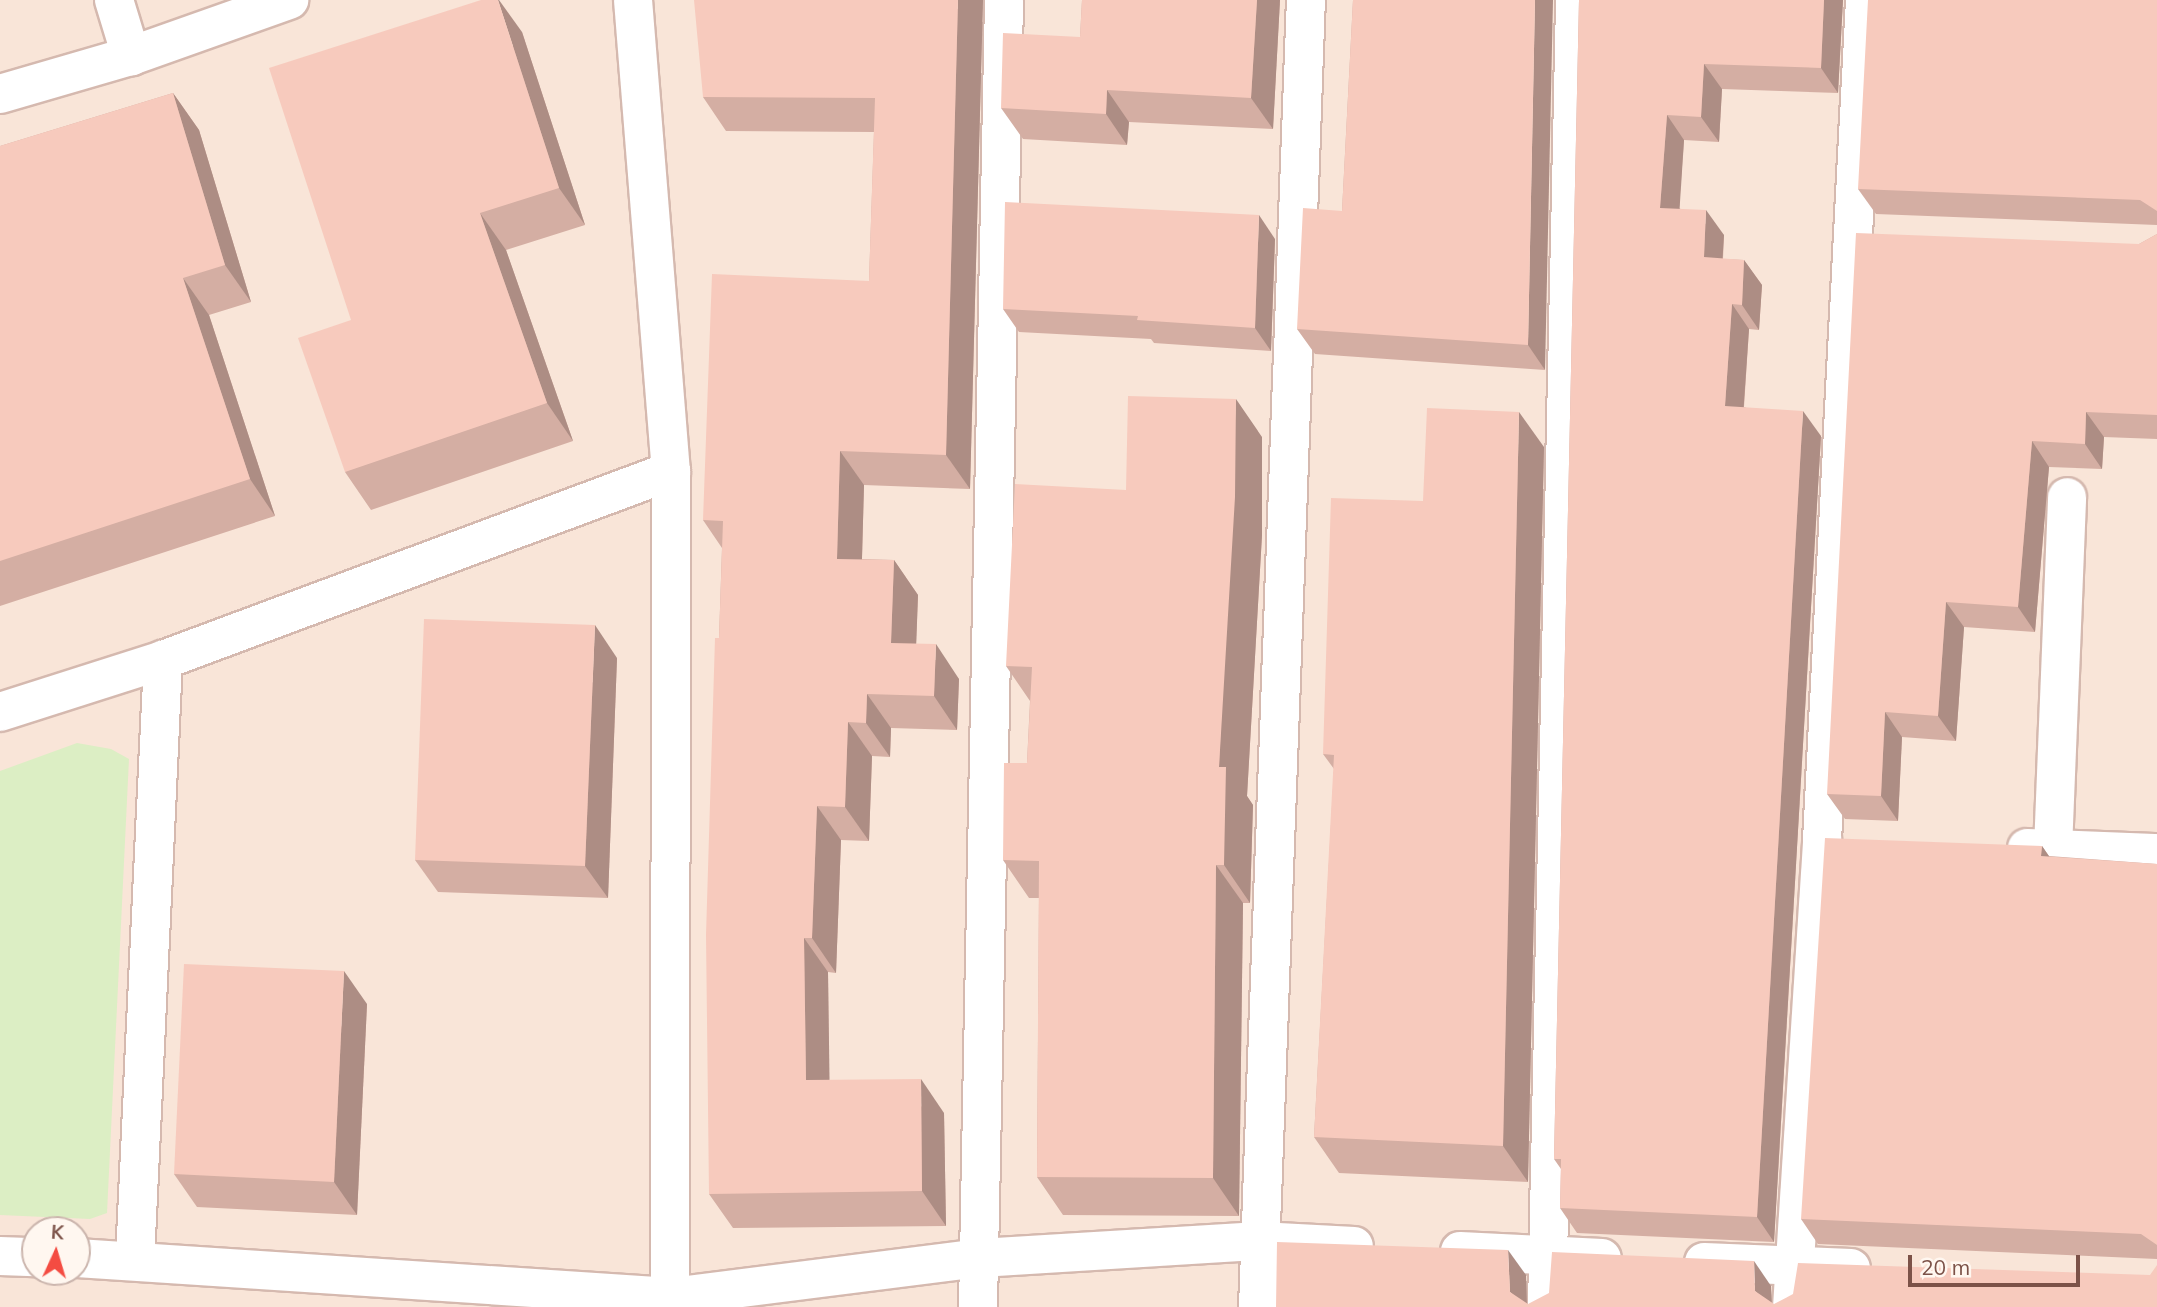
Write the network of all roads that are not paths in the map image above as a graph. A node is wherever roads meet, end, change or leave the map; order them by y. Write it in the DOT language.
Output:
graph roads {
  1 [pos="114,0"];
  2 [pos="289,0"];
  3 [pos="633,0"];
  4 [pos="1004,0"];
  5 [pos="1306,0"];
  6 [pos="1575,0"];
  7 [pos="1865,0"];
  8 [pos="131,56"];
  9 [pos="0,94"];
  10 [pos="1850,235"];
  11 [pos="1892,237"];
  12 [pos="671,471"];
  13 [pos="2067,497"];
  14 [pos="163,660"];
  15 [pos="0,712"];
  16 [pos="1822,840"];
  17 [pos="1863,842"];
  18 [pos="1985,846"];
  19 [pos="2053,849"];
  20 [pos="2157,853"];
  21 [pos="1259,1241"];
  22 [pos="0,1256"];
  23 [pos="1548,1256"];
  24 [pos="21,1257"];
  25 [pos="91,1258"];
  26 [pos="980,1258"];
  27 [pos="135,1259"];
  28 [pos="1793,1266"];
  29 [pos="1890,1270"];
  30 [pos="671,1302"];
  31 [pos="978,1307"];
  32 [pos="1258,1307"];
  33 [pos="1547,1307"];
  34 [pos="1792,1307"];
  1 -- 8 [label="street"];
  2 -- 8 [label="street"];
  3 -- 12 [label="street"];
  4 -- 26 [label="street"];
  5 -- 21 [label="street"];
  6 -- 23 [label="street"];
  7 -- 10 [label="street"];
  8 -- 9 [label="street"];
  10 -- 11 [label="street"];
  10 -- 16 [label="street"];
  12 -- 14 [label="street"];
  12 -- 30 [label="street"];
  13 -- 19 [label="street"];
  14 -- 15 [label="street"];
  14 -- 27 [label="street"];
  16 -- 17 [label="street"];
  16 -- 28 [label="street"];
  18 -- 19 [label="street"];
  19 -- 20 [label="street"];
  21 -- 23 [label="street"];
  21 -- 26 [label="street"];
  21 -- 32 [label="street"];
  22 -- 24 [label="street"];
  23 -- 28 [label="street"];
  23 -- 33 [label="street"];
  25 -- 27 [label="street"];
  26 -- 30 [label="street"];
  26 -- 31 [label="street"];
  27 -- 30 [label="street"];
  28 -- 29 [label="street"];
  28 -- 34 [label="street"];
}
